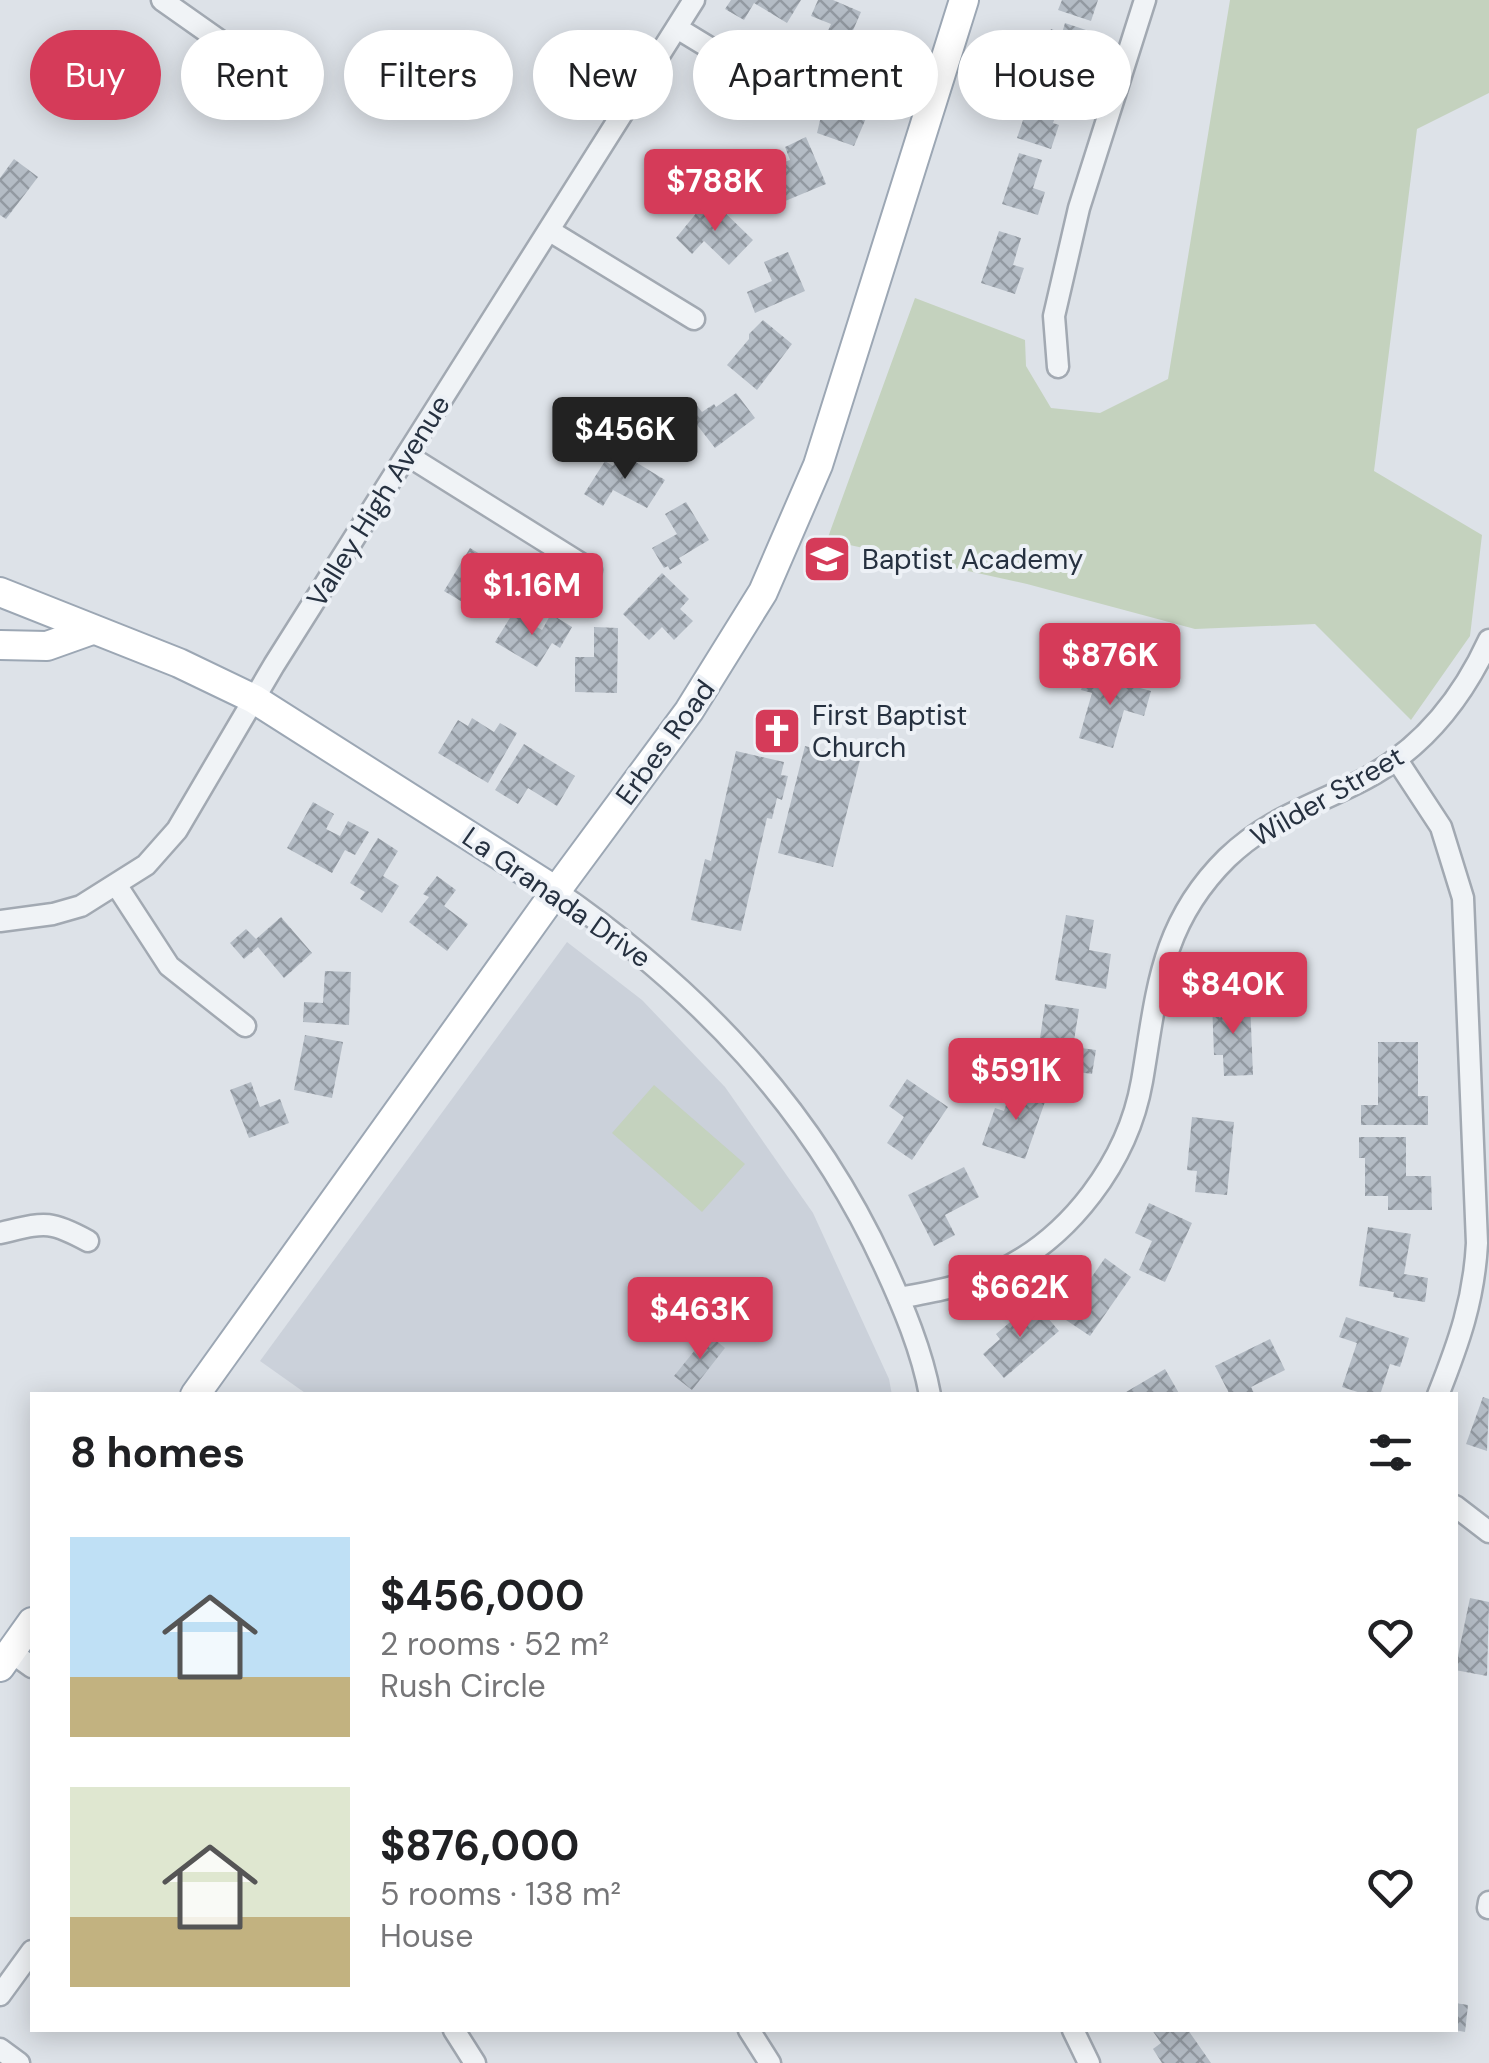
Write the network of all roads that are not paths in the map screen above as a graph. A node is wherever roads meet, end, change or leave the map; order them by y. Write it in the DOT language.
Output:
graph roads {
  1 [pos="162,0"];
  2 [pos="694,0"];
  3 [pos="964,0"];
  4 [pos="1145,0"];
  5 [pos="677,28"];
  6 [pos="204,30"];
  7 [pos="693,38"];
  8 [pos="550,231"];
  9 [pos="694,318"];
  10 [pos="1058,368"];
  11 [pos="407,455"];
  12 [pos="591,570"];
  13 [pos="0,592"];
  14 [pos="92,630"];
  15 [pos="1489,640"];
  16 [pos="0,645"];
  17 [pos="254,699"];
  18 [pos="1397,760"];
  19 [pos="117,886"];
  20 [pos="556,891"];
  21 [pos="0,920"];
  22 [pos="245,1026"];
  23 [pos="0,1234"];
  24 [pos="88,1242"];
  25 [pos="900,1298"];
  26 [pos="197,1392"];
  27 [pos="929,1392"];
  28 [pos="1439,1392"];
  29 [pos="1458,1508"];
  30 [pos="1489,1532"];
  31 [pos="30,1627"];
  32 [pos="15,1662"];
  33 [pos="30,1954"];
  34 [pos="0,1995"];
  35 [pos="455,2032"];
  36 [pos="750,2032"];
  37 [pos="1074,2032"];
  38 [pos="0,2049"];
  39 [pos="20,2063"];
  40 [pos="475,2063"];
  41 [pos="770,2063"];
  42 [pos="1089,2063"];
  1 -- 6 [label="street"];
  2 -- 5 [label="street, Valley High Avenue"];
  3 -- 20 [label="main road, Erbes Road"];
  4 -- 10 [label="street"];
  5 -- 7 [label="street"];
  5 -- 8 [label="street, Valley High Avenue"];
  8 -- 9 [label="street"];
  8 -- 11 [label="street, Valley High Avenue"];
  11 -- 12 [label="street"];
  11 -- 17 [label="street, Valley High Avenue"];
  13 -- 14 [label="main road, La Granada Drive"];
  14 -- 16 [label="main road"];
  14 -- 17 [label="main road, La Granada Drive"];
  15 -- 18 [label="street, Wilder Street"];
  17 -- 19 [label="street, Valley High Avenue"];
  17 -- 20 [label="main road, La Granada Drive"];
  18 -- 25 [label="street, Wilder Street"];
  18 -- 28 [label="street"];
  19 -- 21 [label="street, Valley High Avenue"];
  19 -- 22 [label="street"];
  20 -- 25 [label="street, La Granada Drive"];
  20 -- 26 [label="main road, Erbes Road"];
  23 -- 24 [label="street"];
  25 -- 27 [label="street, La Granada Drive"];
  29 -- 30 [label="street"];
  31 -- 32 [label="main road"];
  33 -- 34 [label="street"];
  35 -- 40 [label="street"];
  36 -- 41 [label="street"];
  37 -- 42 [label="street"];
  38 -- 39 [label="street"];
}
